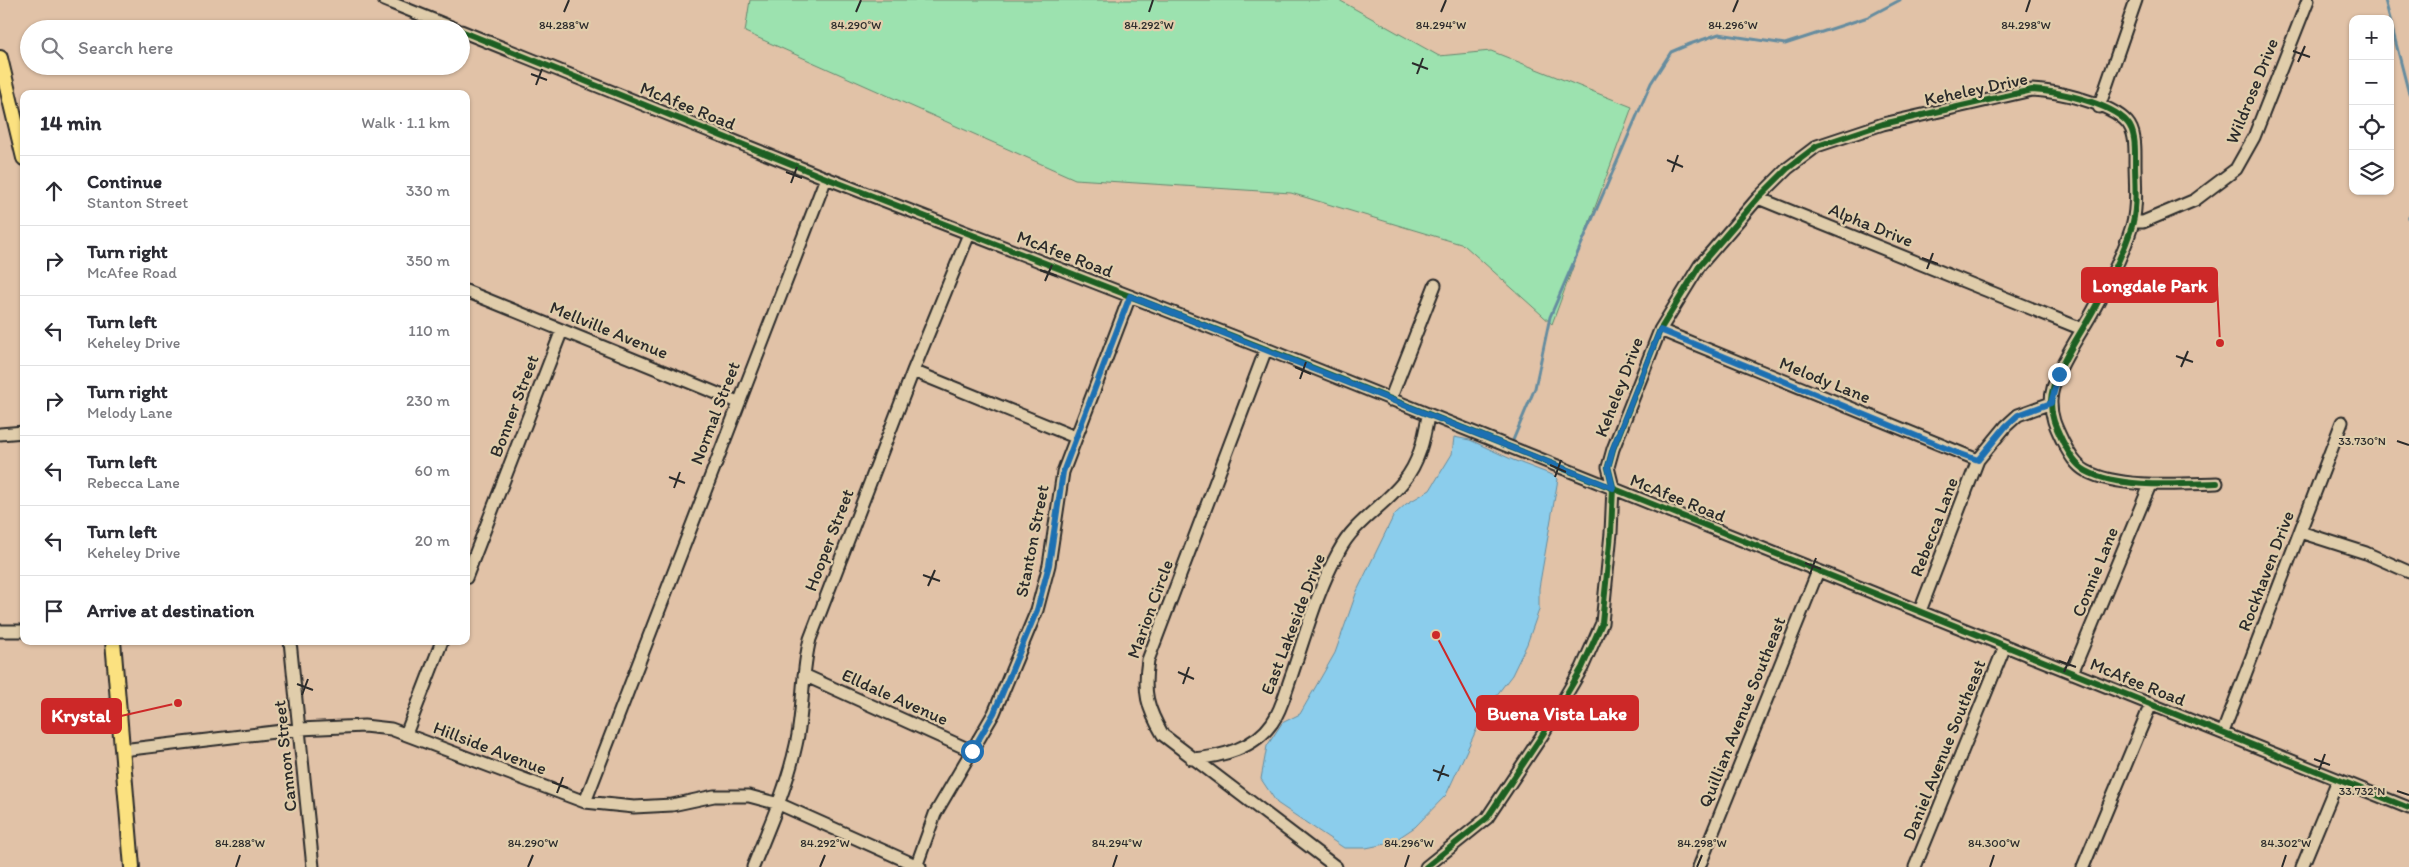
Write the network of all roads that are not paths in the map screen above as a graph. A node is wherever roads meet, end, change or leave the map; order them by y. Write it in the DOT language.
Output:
graph roads {
  1 [pos="384,0"];
  2 [pos="2136,0"];
  3 [pos="2308,0"];
  4 [pos="434,20"];
  5 [pos="470,35"];
  6 [pos="0,58"];
  7 [pos="2098,106"];
  8 [pos="18,111"];
  9 [pos="20,127"];
  10 [pos="826,178"];
  11 [pos="1758,198"];
  12 [pos="2134,222"];
  13 [pos="969,234"];
  14 [pos="1435,286"];
  15 [pos="470,293"];
  16 [pos="1130,296"];
  17 [pos="2082,329"];
  18 [pos="562,330"];
  19 [pos="1660,330"];
  20 [pos="1266,349"];
  21 [pos="913,371"];
  22 [pos="1390,400"];
  23 [pos="738,402"];
  24 [pos="2051,403"];
  25 [pos="1428,416"];
  26 [pos="2342,422"];
  27 [pos="20,432"];
  28 [pos="0,434"];
  29 [pos="1075,437"];
  30 [pos="1978,460"];
  31 [pos="2217,482"];
  32 [pos="2150,485"];
  33 [pos="1613,488"];
  34 [pos="2300,532"];
  35 [pos="470,568"];
  36 [pos="1818,571"];
  37 [pos="2409,572"];
  38 [pos="1920,611"];
  39 [pos="0,631"];
  40 [pos="20,631"];
  41 [pos="113,645"];
  42 [pos="290,645"];
  43 [pos="440,645"];
  44 [pos="2005,646"];
  45 [pos="2072,673"];
  46 [pos="804,675"];
  47 [pos="2151,704"];
  48 [pos="300,729"];
  49 [pos="2223,732"];
  50 [pos="406,734"];
  51 [pos="122,750"];
  52 [pos="972,751"];
  53 [pos="1192,759"];
  54 [pos="2338,780"];
  55 [pos="584,802"];
  56 [pos="779,804"];
  57 [pos="2409,808"];
  58 [pos="917,866"];
  59 [pos="132,867"];
  60 [pos="313,867"];
  61 [pos="753,867"];
  62 [pos="1336,867"];
  63 [pos="1426,867"];
  64 [pos="1699,867"];
  65 [pos="1915,867"];
  66 [pos="2083,867"];
  67 [pos="2302,867"];
  1 -- 4 [label="street"];
  2 -- 7 [label="street"];
  3 -- 12 [label="street, Wildrose Drive"];
  5 -- 10 [label="street, McAfee Road"];
  6 -- 8 [label="main road"];
  7 -- 11 [label="street, Keheley Drive"];
  7 -- 12 [label="street, Keheley Drive"];
  8 -- 9 [label="main road"];
  10 -- 13 [label="street, McAfee Road"];
  10 -- 23 [label="street, Normal Street"];
  11 -- 17 [label="street, Alpha Drive"];
  11 -- 19 [label="street, Keheley Drive"];
  12 -- 17 [label="street, Keheley Drive"];
  13 -- 16 [label="street, McAfee Road"];
  13 -- 21 [label="street, Hooper Street"];
  14 -- 22 [label="street"];
  15 -- 18 [label="street, Mellville Avenue"];
  16 -- 20 [label="street, McAfee Road"];
  16 -- 29 [label="street, Stanton Street"];
  17 -- 24 [label="street, Keheley Drive"];
  18 -- 23 [label="street, Mellville Avenue"];
  18 -- 35 [label="street, Bonner Street"];
  19 -- 30 [label="street, Melody Lane"];
  19 -- 33 [label="street, Keheley Drive"];
  20 -- 22 [label="street, McAfee Road"];
  20 -- 53 [label="street, Marion Circle"];
  21 -- 29 [label="street"];
  21 -- 46 [label="street, Hooper Street"];
  22 -- 25 [label="street, McAfee Road"];
  23 -- 55 [label="street, Normal Street"];
  24 -- 30 [label="street, Rebecca Lane"];
  24 -- 32 [label="street, Keheley Drive"];
  25 -- 33 [label="street, McAfee Road"];
  25 -- 53 [label="street, East Lakeside Drive"];
  26 -- 34 [label="street, Rockhaven Drive"];
  27 -- 28 [label="street"];
  29 -- 52 [label="street, Stanton Street"];
  30 -- 38 [label="street, Rebecca Lane"];
  31 -- 32 [label="street, Keheley Drive"];
  32 -- 45 [label="street, Connie Lane"];
  33 -- 36 [label="street, McAfee Road"];
  33 -- 63 [label="street, Keheley Drive"];
  34 -- 37 [label="street"];
  34 -- 49 [label="street, Rockhaven Drive"];
  36 -- 38 [label="street, McAfee Road"];
  36 -- 64 [label="street, Quillian Avenue Southeast"];
  38 -- 44 [label="street, McAfee Road"];
  39 -- 40 [label="street"];
  41 -- 51 [label="main road"];
  42 -- 48 [label="street, Cannon Street"];
  43 -- 50 [label="street"];
  44 -- 45 [label="street, McAfee Road"];
  44 -- 65 [label="street, Daniel Avenue Southeast"];
  45 -- 47 [label="street, McAfee Road"];
  46 -- 52 [label="street, Elldale Avenue"];
  46 -- 56 [label="street, Hooper Street"];
  47 -- 49 [label="street, McAfee Road"];
  47 -- 66 [label="street"];
  48 -- 50 [label="street, Hillside Avenue"];
  48 -- 51 [label="street, Hillside Avenue"];
  48 -- 60 [label="street, Cannon Street"];
  49 -- 54 [label="street, McAfee Road"];
  50 -- 55 [label="street, Hillside Avenue"];
  51 -- 59 [label="main road"];
  52 -- 58 [label="street, Stanton Street"];
  53 -- 62 [label="street, Marion Circle"];
  54 -- 57 [label="street, McAfee Road"];
  54 -- 67 [label="street"];
  55 -- 56 [label="street, Hillside Avenue"];
  56 -- 58 [label="street, Hillside Avenue"];
  56 -- 61 [label="street, Hooper Street"];
}
